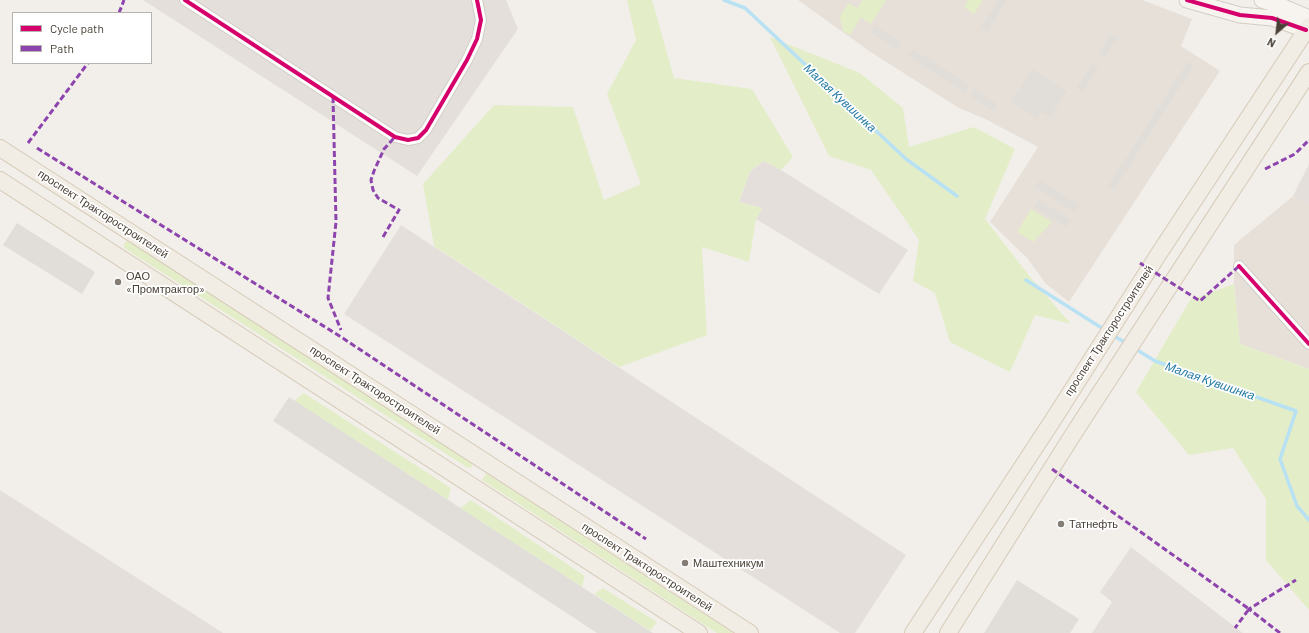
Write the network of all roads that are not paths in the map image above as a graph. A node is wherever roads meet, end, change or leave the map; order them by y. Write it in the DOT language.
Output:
graph roads {
  1 [pos="185,0"];
  2 [pos="477,0"];
  3 [pos="1188,0"];
  4 [pos="1262,0"];
  5 [pos="1308,26"];
  6 [pos="1309,72"];
  7 [pos="0,148"];
  8 [pos="0,180"];
  9 [pos="117,223"];
  10 [pos="102,245"];
  11 [pos="1239,266"];
  12 [pos="1309,344"];
  13 [pos="484,461"];
  14 [pos="469,483"];
  15 [pos="699,633"];
  16 [pos="750,633"];
  17 [pos="913,633"];
  18 [pos="948,633"];
  1 -- 2 [label="street"];
  3 -- 5 [label="street"];
  4 -- 5 [label="street"];
  5 -- 17 [label="main road, проспект Тракторостроителей"];
  6 -- 18 [label="main road"];
  7 -- 9 [label="main road, проспект Тракторостроителей"];
  8 -- 10 [label="main road"];
  9 -- 10 [label="main road"];
  9 -- 13 [label="main road, проспект Тракторостроителей"];
  10 -- 14 [label="main road"];
  11 -- 12 [label="street"];
  13 -- 14 [label="main road"];
  13 -- 16 [label="main road, проспект Тракторостроителей"];
  14 -- 15 [label="main road"];
}
